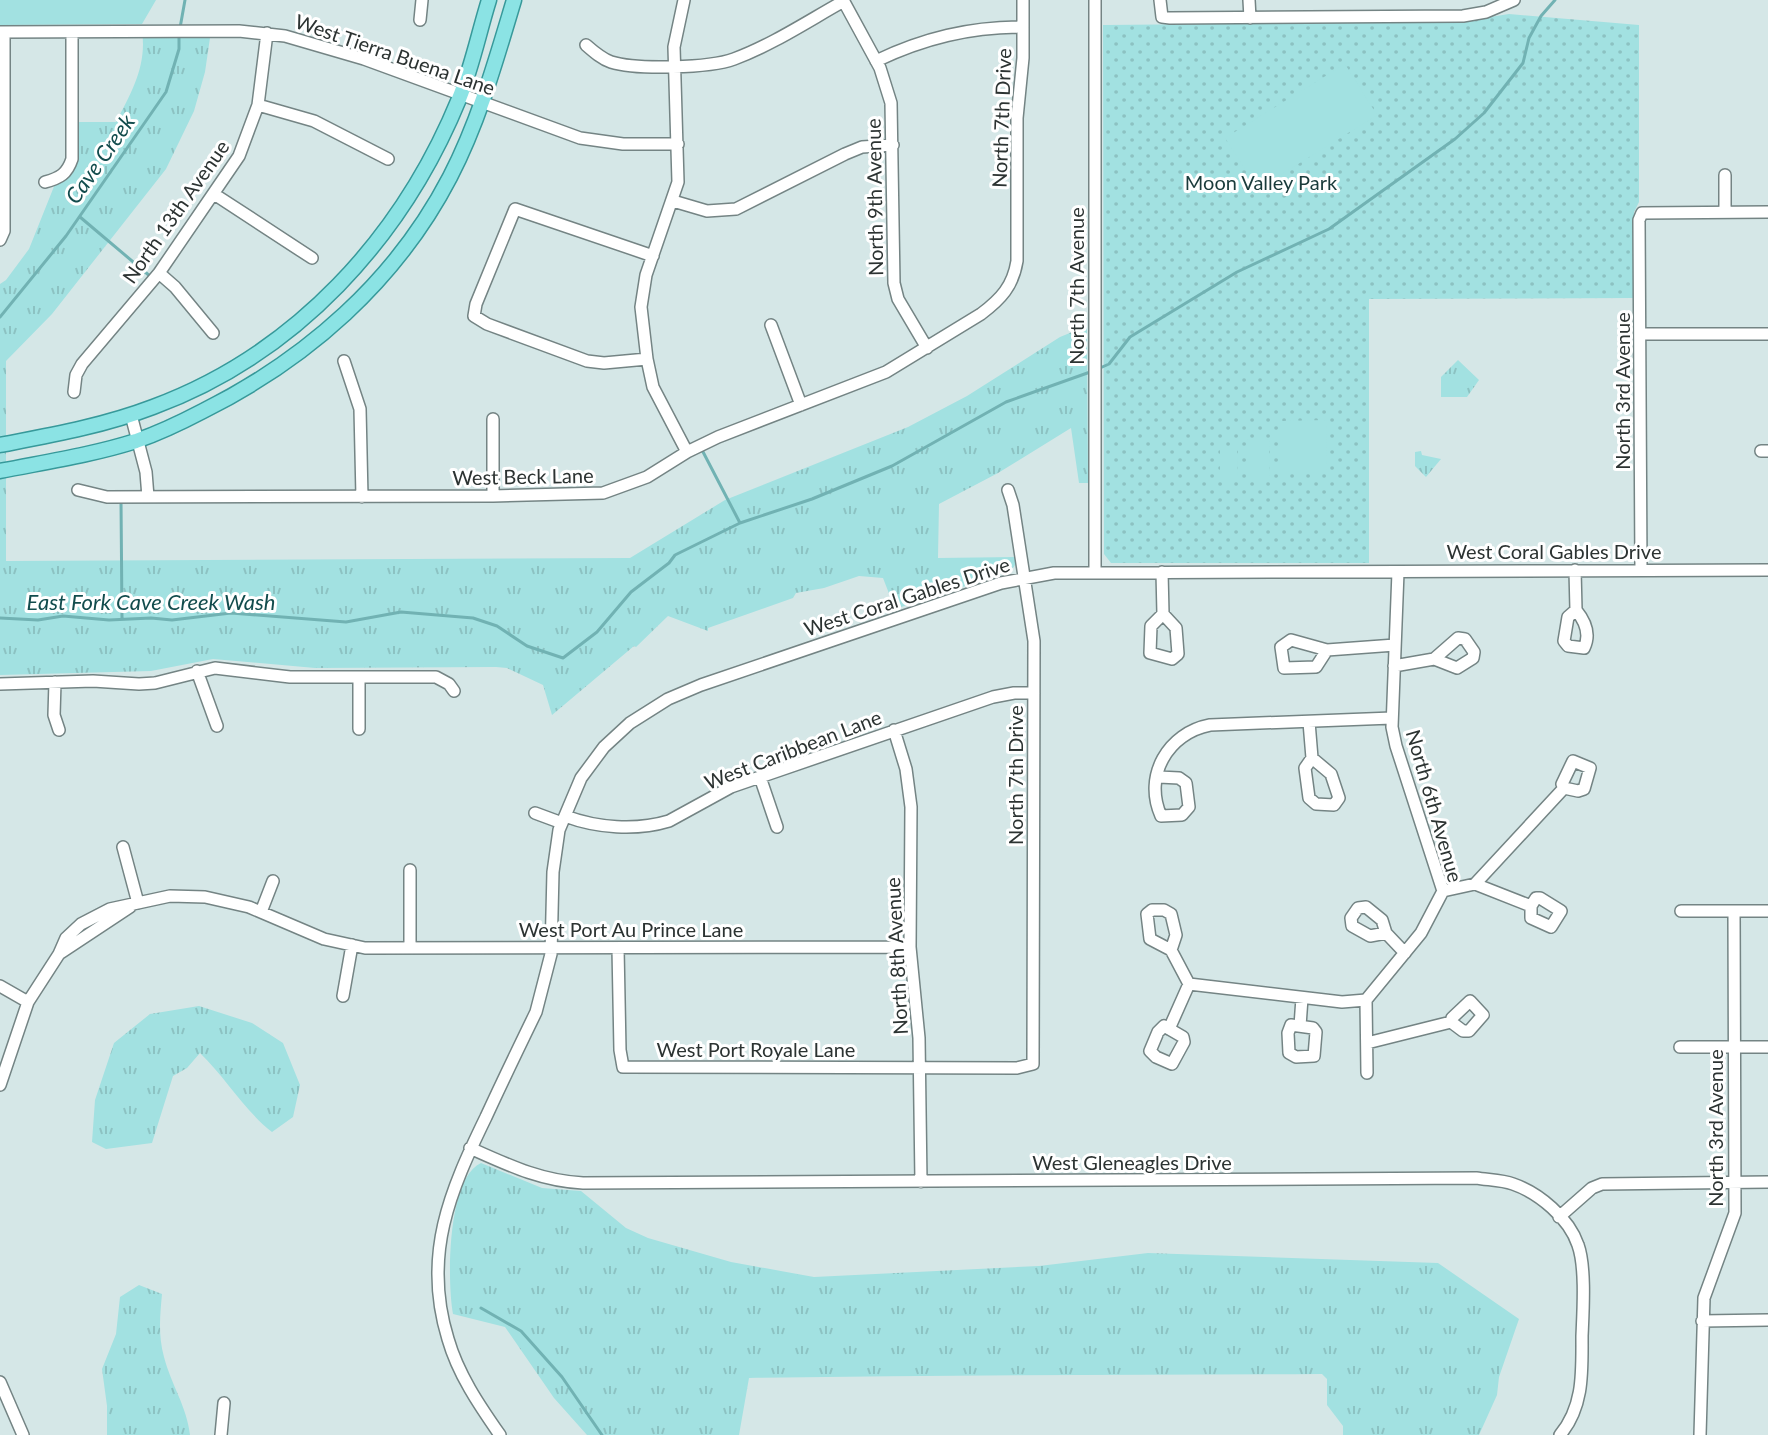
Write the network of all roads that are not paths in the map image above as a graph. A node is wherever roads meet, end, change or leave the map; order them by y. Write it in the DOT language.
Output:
graph roads {
  1 [pos="422,0"];
  2 [pos="489,0"];
  3 [pos="514,0"];
  4 [pos="684,0"];
  5 [pos="1023,0"];
  6 [pos="1095,0"];
  7 [pos="1160,0"];
  8 [pos="1249,0"];
  9 [pos="1514,0"];
  10 [pos="843,1"];
  11 [pos="1250,18"];
  12 [pos="420,20"];
  13 [pos="1023,27"];
  14 [pos="2,32"];
  15 [pos="72,32"];
  16 [pos="267,33"];
  17 [pos="586,45"];
  18 [pos="876,61"];
  19 [pos="674,66"];
  20 [pos="461,96"];
  21 [pos="483,104"];
  22 [pos="258,105"];
  23 [pos="678,144"];
  24 [pos="893,145"];
  25 [pos="388,159"];
  26 [pos="1725,175"];
  27 [pos="45,182"];
  28 [pos="214,194"];
  29 [pos="673,201"];
  30 [pos="1725,212"];
  31 [pos="1768,212"];
  32 [pos="0,240"];
  33 [pos="653,256"];
  34 [pos="312,258"];
  35 [pos="159,273"];
  36 [pos="1011,284"];
  37 [pos="771,325"];
  38 [pos="213,333"];
  39 [pos="1641,334"];
  40 [pos="1768,334"];
  41 [pos="927,348"];
  42 [pos="647,359"];
  43 [pos="344,361"];
  44 [pos="74,392"];
  45 [pos="801,405"];
  46 [pos="131,415"];
  47 [pos="493,419"];
  48 [pos="138,440"];
  49 [pos="0,445"];
  50 [pos="687,452"];
  51 [pos="0,471"];
  52 [pos="78,490"];
  53 [pos="1008,490"];
  54 [pos="493,496"];
  55 [pos="148,497"];
  56 [pos="362,497"];
  57 [pos="1641,569"];
  58 [pos="1575,570"];
  59 [pos="1768,570"];
  60 [pos="1095,572"];
  61 [pos="1162,572"];
  62 [pos="1398,572"];
  63 [pos="1025,577"];
  64 [pos="1576,610"];
  65 [pos="1163,614"];
  66 [pos="1395,645"];
  67 [pos="1327,650"];
  68 [pos="1434,659"];
  69 [pos="1394,666"];
  70 [pos="197,671"];
  71 [pos="359,677"];
  72 [pos="55,682"];
  73 [pos="0,684"];
  74 [pos="454,691"];
  75 [pos="1034,693"];
  76 [pos="1392,718"];
  77 [pos="1309,722"];
  78 [pos="217,726"];
  79 [pos="359,729"];
  80 [pos="59,730"];
  81 [pos="894,730"];
  82 [pos="1312,758"];
  83 [pos="760,777"];
  84 [pos="1159,777"];
  85 [pos="1564,788"];
  86 [pos="535,813"];
  87 [pos="563,820"];
  88 [pos="777,827"];
  89 [pos="123,847"];
  90 [pos="410,870"];
  91 [pos="273,881"];
  92 [pos="1475,884"];
  93 [pos="1443,891"];
  94 [pos="138,903"];
  95 [pos="1531,906"];
  96 [pos="1681,911"];
  97 [pos="1734,911"];
  98 [pos="1768,911"];
  99 [pos="261,912"];
  100 [pos="1386,933"];
  101 [pos="352,945"];
  102 [pos="910,947"];
  103 [pos="410,948"];
  104 [pos="551,948"];
  105 [pos="618,948"];
  106 [pos="1171,950"];
  107 [pos="1405,953"];
  108 [pos="1189,984"];
  109 [pos="0,986"];
  110 [pos="343,996"];
  111 [pos="1302,998"];
  112 [pos="1366,1000"];
  113 [pos="28,1002"];
  114 [pos="1451,1022"];
  115 [pos="1300,1026"];
  116 [pos="1169,1029"];
  117 [pos="1367,1043"];
  118 [pos="1680,1047"];
  119 [pos="1735,1047"];
  120 [pos="1768,1047"];
  121 [pos="1033,1064"];
  122 [pos="920,1068"];
  123 [pos="1367,1073"];
  124 [pos="0,1085"];
  125 [pos="470,1148"];
  126 [pos="921,1182"];
  127 [pos="1735,1182"];
  128 [pos="1768,1182"];
  129 [pos="1559,1217"];
  130 [pos="1768,1320"];
  131 [pos="1702,1321"];
  132 [pos="0,1382"];
  133 [pos="224,1403"];
  134 [pos="23,1435"];
  135 [pos="221,1435"];
  136 [pos="500,1435"];
  137 [pos="1560,1435"];
  138 [pos="1700,1435"];
  1 -- 12 [label="street"];
  2 -- 20 [label="main road"];
  3 -- 21 [label="main road"];
  4 -- 19 [label="street"];
  5 -- 13 [label="street, North 7th Drive"];
  6 -- 60 [label="street, North 7th Avenue"];
  7 -- 11 [label="street"];
  8 -- 11 [label="street"];
  9 -- 11 [label="street"];
  10 -- 18 [label="street, North 9th Avenue"];
  10 -- 19 [label="street"];
  13 -- 18 [label="street"];
  13 -- 36 [label="street, North 7th Drive"];
  14 -- 15 [label="street, West Tierra Buena Lane"];
  14 -- 32 [label="street"];
  15 -- 16 [label="street, West Tierra Buena Lane"];
  15 -- 27 [label="street"];
  16 -- 20 [label="street, West Tierra Buena Lane"];
  16 -- 22 [label="street, North 13th Avenue"];
  17 -- 19 [label="street"];
  18 -- 24 [label="street, North 9th Avenue"];
  19 -- 23 [label="street"];
  20 -- 21 [label="street, West Tierra Buena Lane"];
  20 -- 46 [label="main road"];
  21 -- 23 [label="street, West Tierra Buena Lane"];
  21 -- 48 [label="main road"];
  22 -- 25 [label="street"];
  22 -- 28 [label="street, North 13th Avenue"];
  23 -- 29 [label="street"];
  24 -- 29 [label="street"];
  24 -- 41 [label="street, North 9th Avenue"];
  26 -- 30 [label="street"];
  28 -- 34 [label="street"];
  28 -- 35 [label="street, North 13th Avenue"];
  29 -- 33 [label="street"];
  30 -- 31 [label="street"];
  30 -- 39 [label="street, North 3rd Avenue"];
  33 -- 42 [label="street"];
  33 -- 42 [label="street"];
  35 -- 38 [label="street"];
  35 -- 44 [label="street, North 13th Avenue"];
  36 -- 41 [label="street, West Beck Lane"];
  37 -- 45 [label="street"];
  39 -- 40 [label="street"];
  39 -- 57 [label="street, North 3rd Avenue"];
  41 -- 45 [label="street, West Beck Lane"];
  42 -- 50 [label="street"];
  43 -- 56 [label="street"];
  45 -- 50 [label="street, West Beck Lane"];
  46 -- 48 [label="street"];
  46 -- 49 [label="main road"];
  47 -- 54 [label="street"];
  48 -- 51 [label="main road"];
  48 -- 55 [label="street"];
  50 -- 54 [label="street, West Beck Lane"];
  52 -- 55 [label="street, West Beck Lane"];
  53 -- 63 [label="street, North 7th Drive"];
  54 -- 56 [label="street, West Beck Lane"];
  55 -- 56 [label="street, West Beck Lane"];
  57 -- 58 [label="street, West Coral Gables Drive"];
  57 -- 59 [label="street, West Coral Gables Drive"];
  58 -- 62 [label="street, West Coral Gables Drive"];
  58 -- 64 [label="street"];
  60 -- 61 [label="street, West Coral Gables Drive"];
  60 -- 63 [label="street, West Coral Gables Drive"];
  61 -- 62 [label="street, West Coral Gables Drive"];
  61 -- 65 [label="street"];
  62 -- 66 [label="street, North 6th Avenue"];
  63 -- 75 [label="street, North 7th Drive"];
  63 -- 87 [label="street, West Coral Gables Drive"];
  66 -- 67 [label="street"];
  66 -- 69 [label="street, North 6th Avenue"];
  68 -- 69 [label="street"];
  69 -- 76 [label="street, North 6th Avenue"];
  70 -- 71 [label="street"];
  70 -- 72 [label="street"];
  70 -- 78 [label="street"];
  71 -- 74 [label="street"];
  71 -- 79 [label="street"];
  72 -- 73 [label="street"];
  72 -- 80 [label="street"];
  75 -- 81 [label="street, West Caribbean Lane"];
  75 -- 121 [label="street, North 7th Drive"];
  76 -- 77 [label="street"];
  76 -- 93 [label="street, North 6th Avenue"];
  77 -- 82 [label="street"];
  77 -- 84 [label="street"];
  81 -- 83 [label="street, West Caribbean Lane"];
  81 -- 102 [label="street, North 8th Avenue"];
  83 -- 87 [label="street, West Caribbean Lane"];
  83 -- 88 [label="street"];
  85 -- 92 [label="street"];
  86 -- 87 [label="street, West Caribbean Lane"];
  87 -- 104 [label="street, West Coral Gables Drive"];
  89 -- 94 [label="street"];
  90 -- 103 [label="street"];
  91 -- 99 [label="street"];
  92 -- 93 [label="street"];
  92 -- 95 [label="street"];
  93 -- 107 [label="street, North 6th Avenue"];
  94 -- 99 [label="street, West Port Au Prince Lane"];
  94 -- 113 [label="street, West Port Au Prince Lane"];
  96 -- 97 [label="street"];
  97 -- 98 [label="street"];
  97 -- 119 [label="street, North 3rd Avenue"];
  99 -- 101 [label="street, West Port Au Prince Lane"];
  100 -- 107 [label="street"];
  101 -- 103 [label="street, West Port Au Prince Lane"];
  101 -- 110 [label="street"];
  102 -- 105 [label="street, West Port Au Prince Lane"];
  102 -- 122 [label="street, North 8th Avenue"];
  103 -- 104 [label="street, West Port Au Prince Lane"];
  104 -- 105 [label="street, West Port Au Prince Lane"];
  104 -- 125 [label="street, West Coral Gables Drive"];
  105 -- 122 [label="street, West Port Royale Lane"];
  106 -- 108 [label="street"];
  107 -- 112 [label="street, North 6th Avenue"];
  108 -- 111 [label="street"];
  108 -- 116 [label="street"];
  109 -- 113 [label="street"];
  111 -- 112 [label="street"];
  111 -- 115 [label="street"];
  112 -- 117 [label="street"];
  113 -- 124 [label="street, West Port Au Prince Lane"];
  114 -- 117 [label="street"];
  117 -- 123 [label="street"];
  118 -- 119 [label="street"];
  119 -- 120 [label="street"];
  119 -- 127 [label="street, North 3rd Avenue"];
  121 -- 122 [label="street, West Port Royale Lane"];
  122 -- 126 [label="street, North 8th Avenue"];
  125 -- 126 [label="street, West Gleneagles Drive"];
  125 -- 136 [label="street, West Coral Gables Drive"];
  126 -- 129 [label="street, West Gleneagles Drive"];
  127 -- 128 [label="street"];
  127 -- 129 [label="street"];
  127 -- 131 [label="street, North 3rd Avenue"];
  129 -- 137 [label="street, West Gleneagles Drive"];
  130 -- 131 [label="street"];
  131 -- 138 [label="street, North 3rd Avenue"];
  132 -- 134 [label="street"];
  133 -- 135 [label="street"];
}
